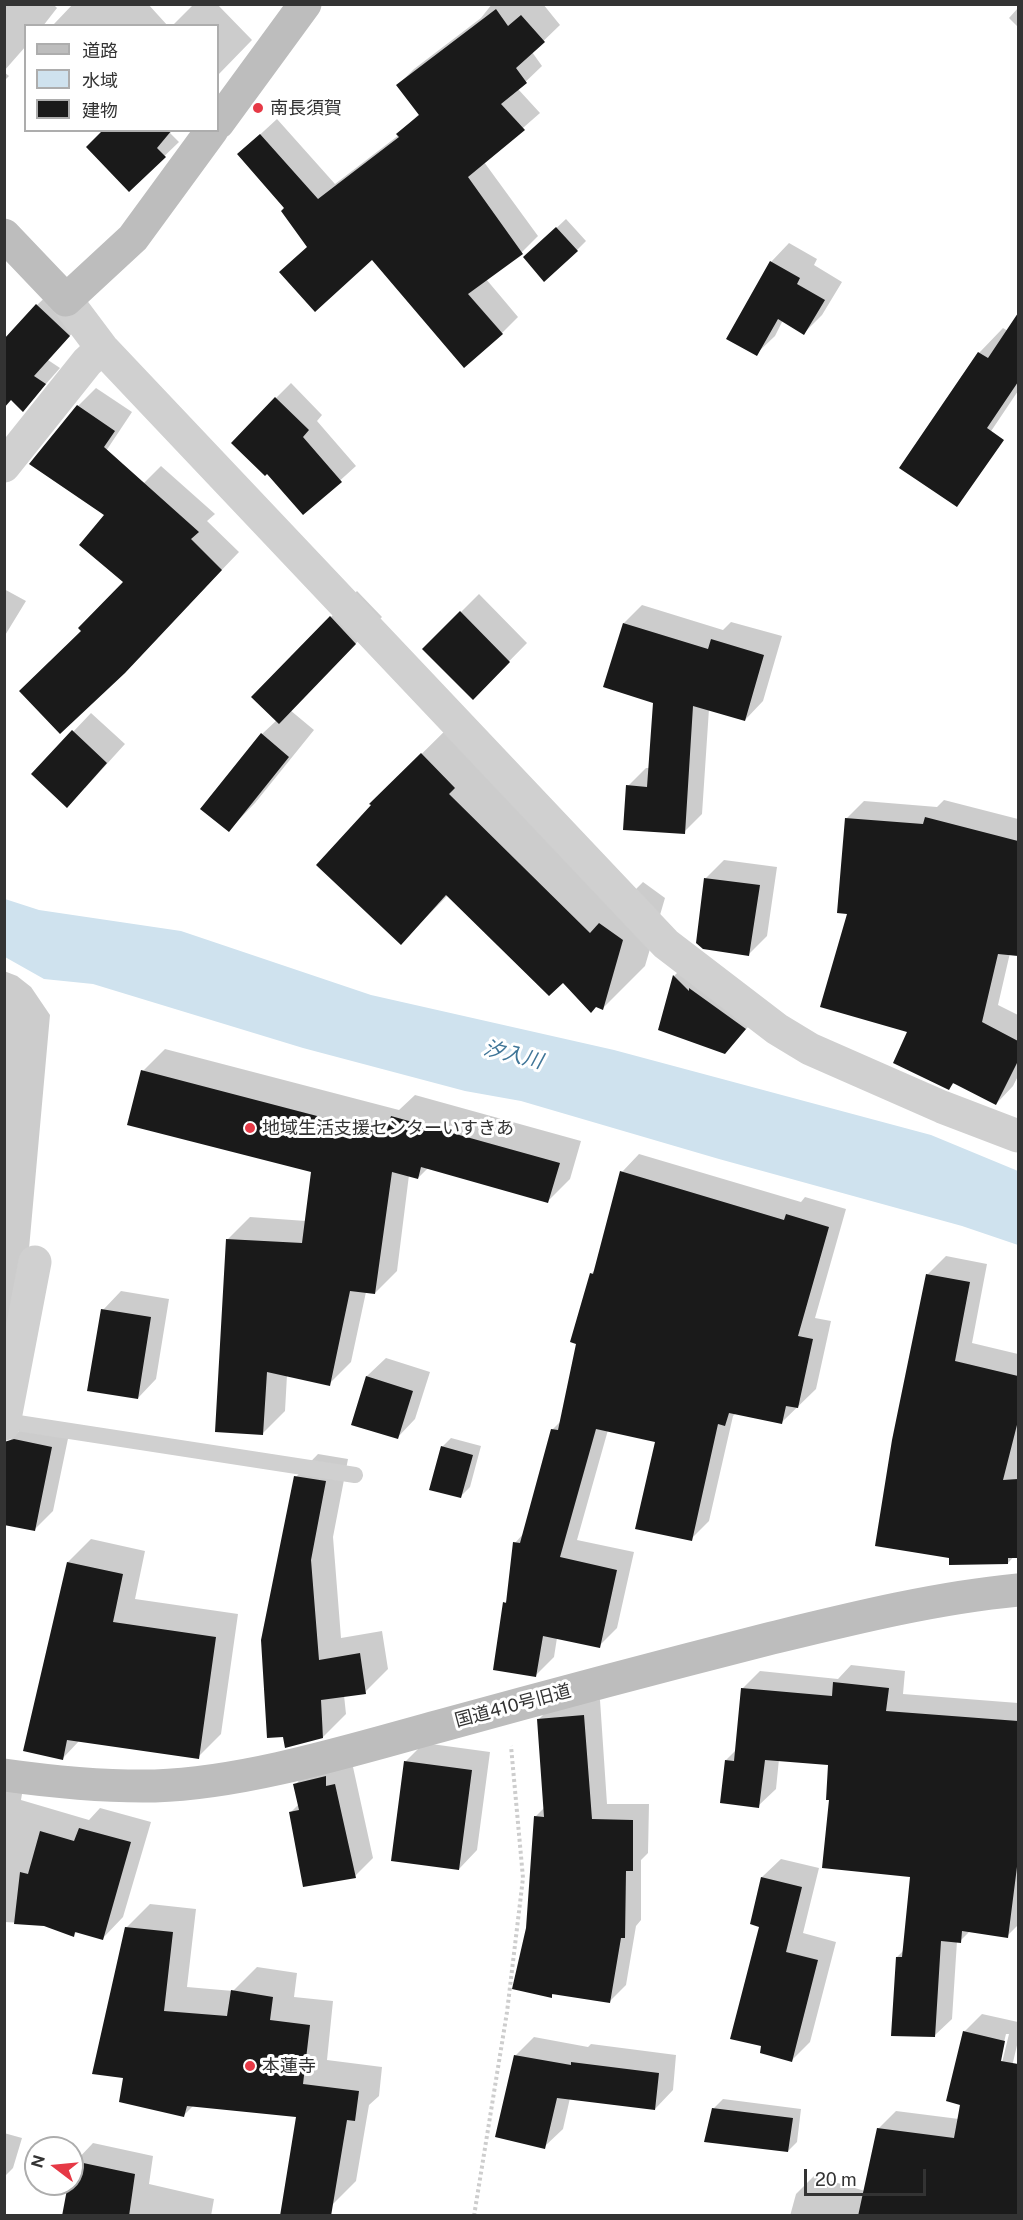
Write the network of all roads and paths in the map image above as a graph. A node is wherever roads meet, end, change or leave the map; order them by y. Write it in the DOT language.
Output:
graph roads {
  1 [pos="305,4"];
  2 [pos="219,122"];
  3 [pos="211,132"];
  4 [pos="4,235"];
  5 [pos="66,300"];
  6 [pos="102,348"];
  7 [pos="4,466"];
  8 [pos="1018,1136"];
  9 [pos="35,1262"];
  10 [pos="5,1423"];
  11 [pos="355,1474"];
  12 [pos="1018,1590"];
  13 [pos="507,1707"];
  14 [pos="4,1776"];
  15 [pos="474,2216"];
  1 -- 2 [label="street"];
  3 -- 5 [label="street"];
  4 -- 5 [label="street"];
  5 -- 6 [label="street"];
  6 -- 7 [label="street"];
  6 -- 8 [label="street"];
  9 -- 10 [label="street"];
  10 -- 11 [label="lane"];
  12 -- 13 [label="street, 国道410号旧道"];
  13 -- 14 [label="street, 国道410号旧道"];
  13 -- 15 [label="path"];
}
